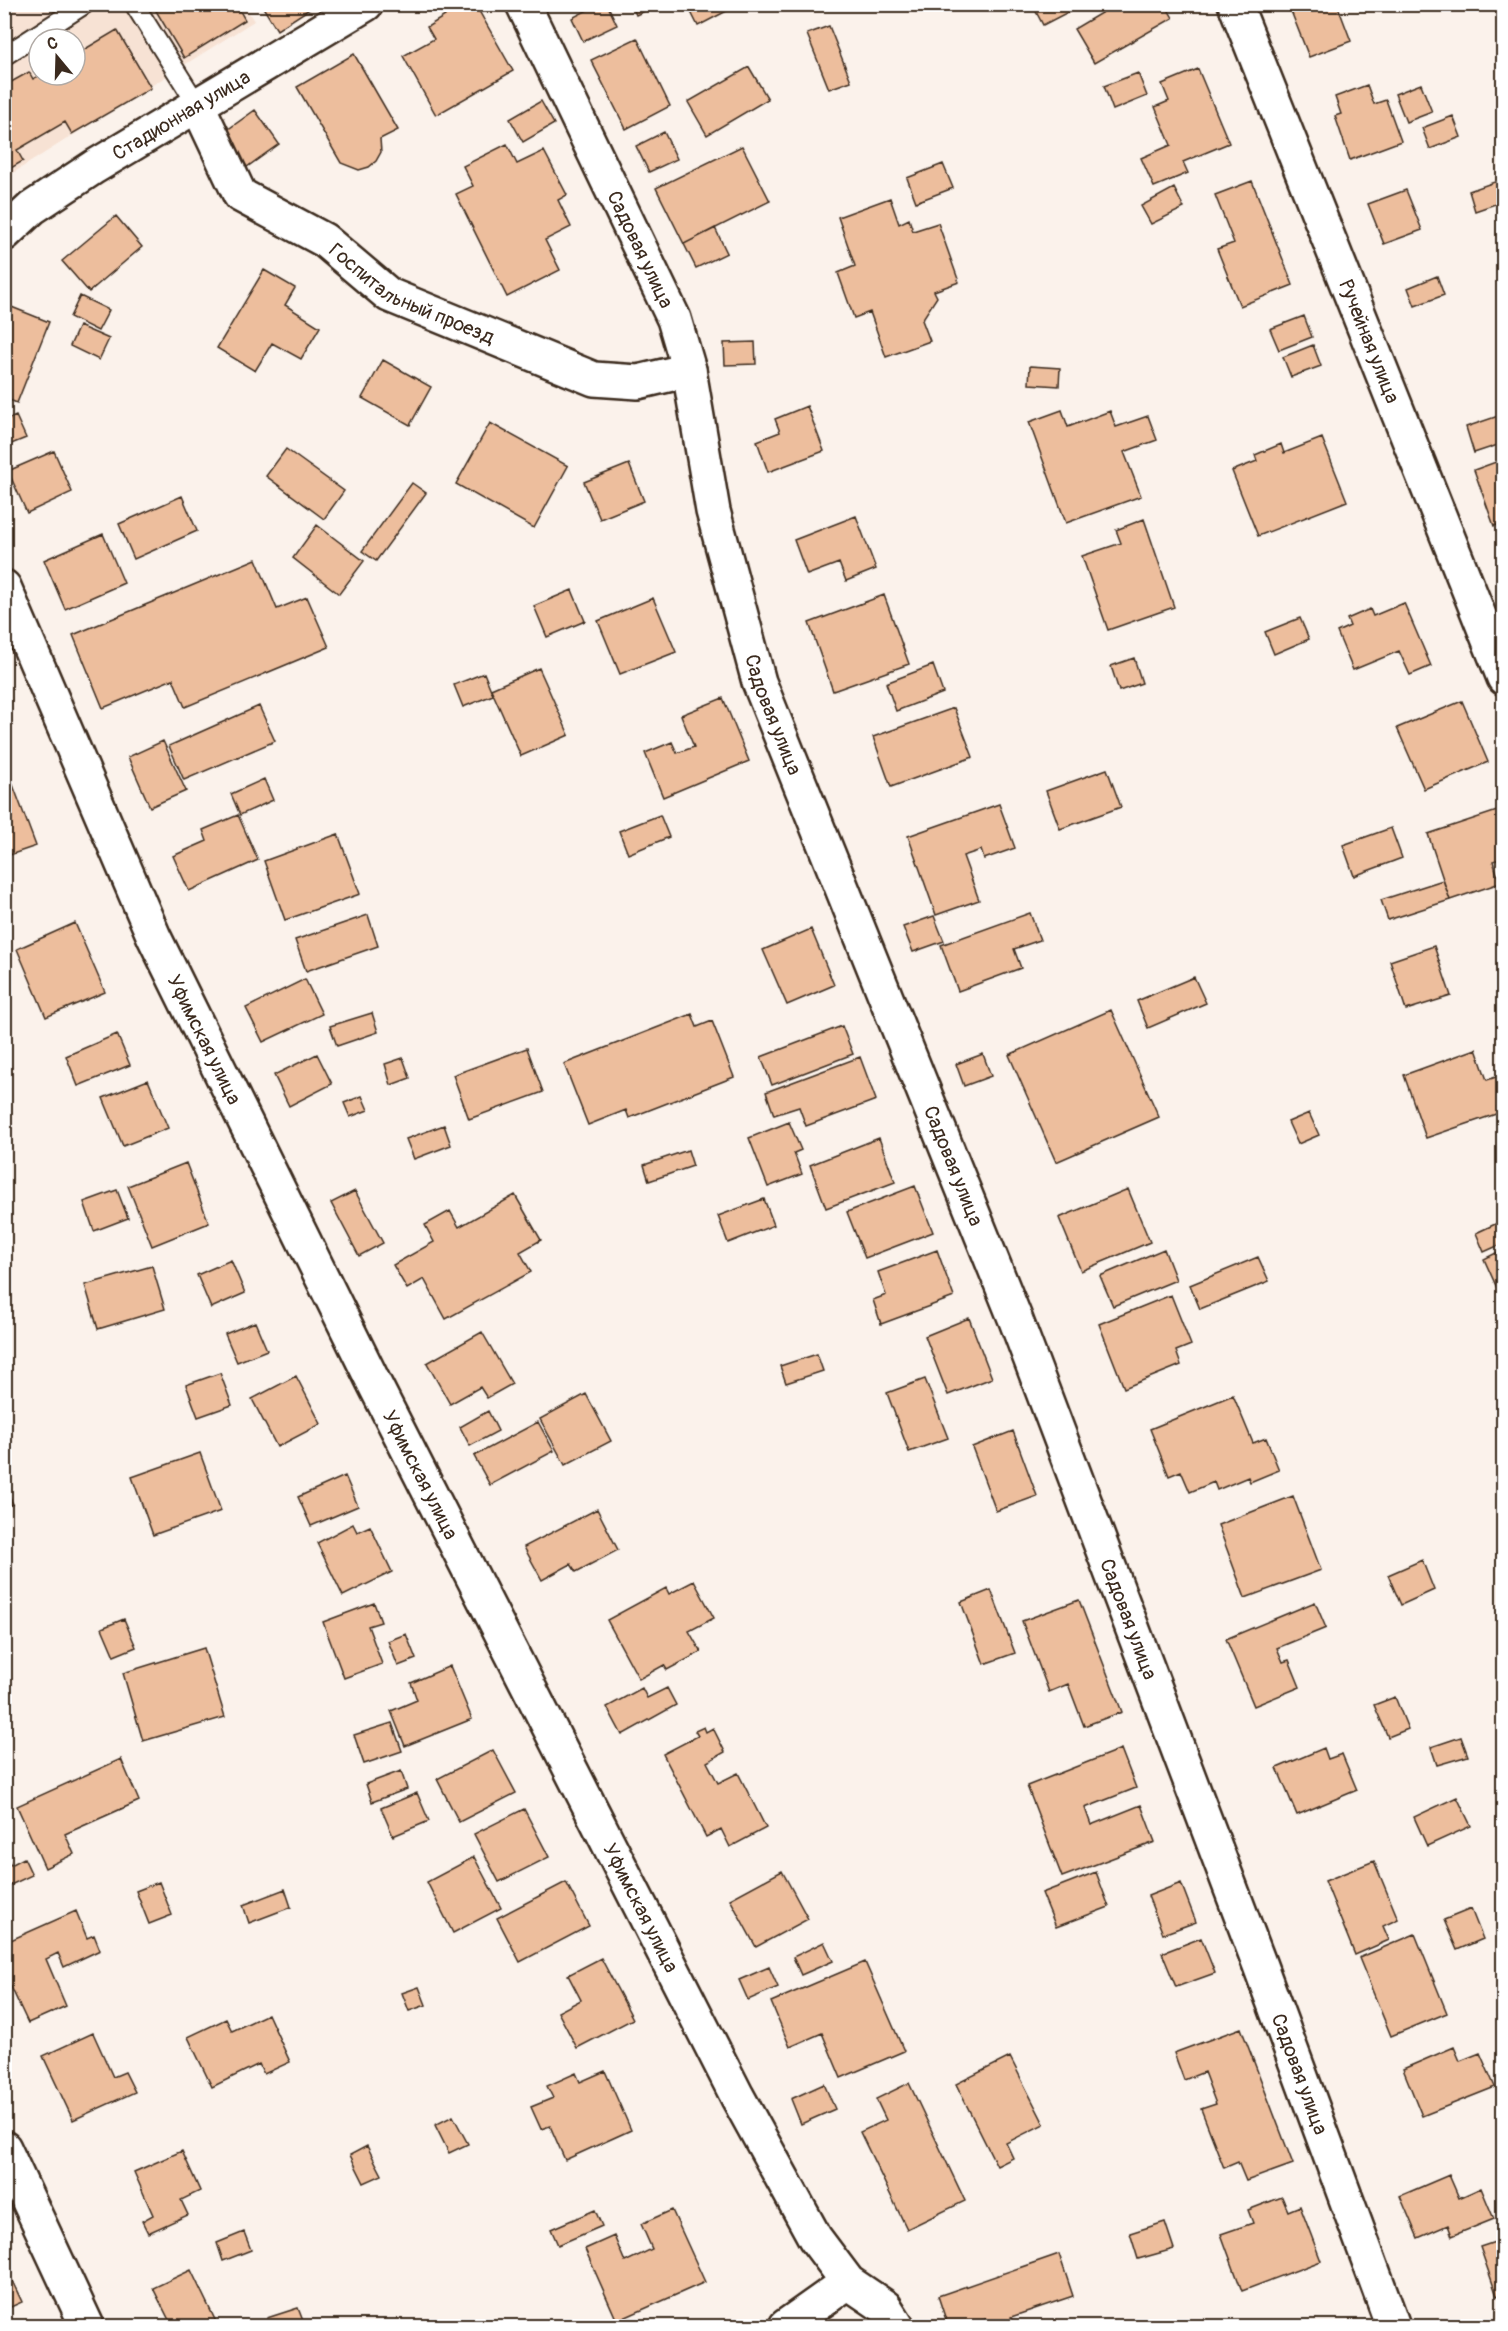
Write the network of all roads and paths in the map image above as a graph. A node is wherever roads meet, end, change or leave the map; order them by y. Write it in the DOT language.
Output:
graph roads {
  1 [pos="85,4"];
  2 [pos="134,4"];
  3 [pos="366,4"];
  4 [pos="523,4"];
  5 [pos="1235,4"];
  6 [pos="4,56"];
  7 [pos="198,106"];
  8 [pos="4,234"];
  9 [pos="689,370"];
  10 [pos="4,587"];
  11 [pos="1503,678"];
  12 [pos="4,2148"];
  13 [pos="848,2282"];
  14 [pos="87,2326"];
  15 [pos="786,2326"];
  16 [pos="897,2326"];
  17 [pos="1393,2326"];
  1 -- 6 [label="lane"];
  2 -- 7 [label="lane"];
  3 -- 7 [label="street, Стадионная улица"];
  4 -- 9 [label="street, Садовая улица"];
  5 -- 11 [label="street, Ручейная улица"];
  7 -- 8 [label="street, Стадионная улица"];
  7 -- 9 [label="street, Госпитальный проезд"];
  9 -- 17 [label="street, Садовая улица"];
  10 -- 13 [label="street, Уфимская улица"];
  12 -- 14 [label="street"];
  13 -- 15 [label="street"];
  13 -- 16 [label="street, Уфимская улица"];
}
